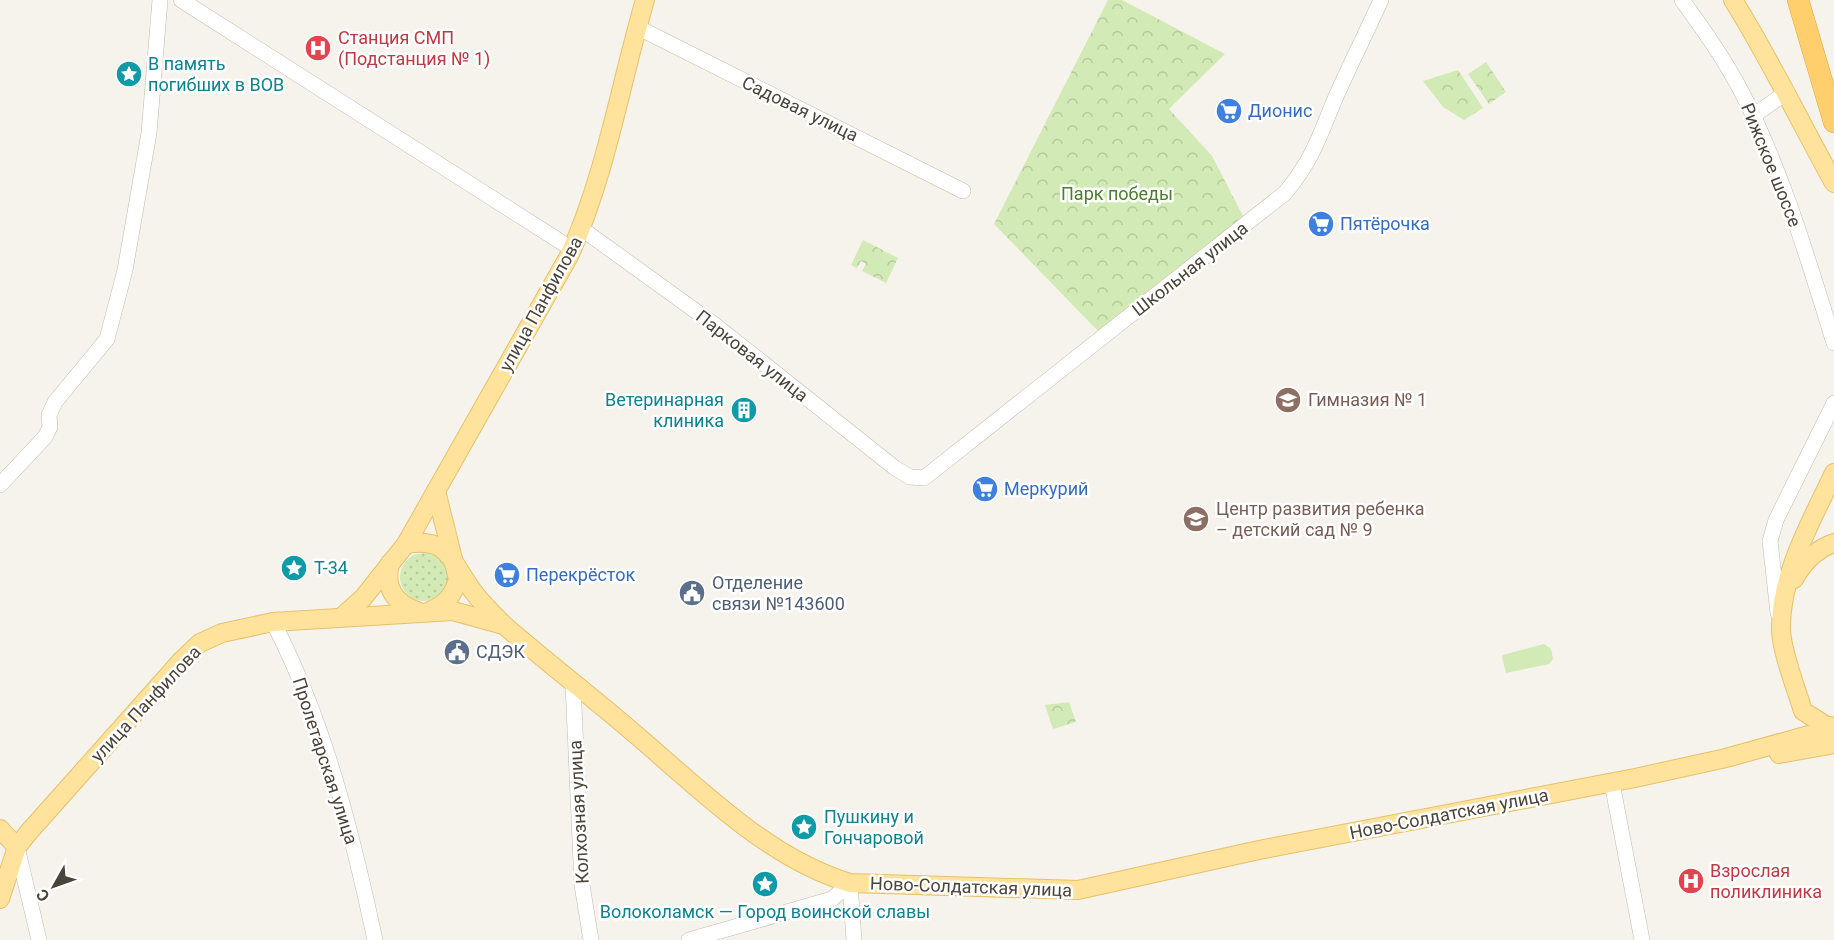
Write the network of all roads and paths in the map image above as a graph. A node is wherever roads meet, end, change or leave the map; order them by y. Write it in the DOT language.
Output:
graph roads {
  1 [pos="160,0"];
  2 [pos="181,0"];
  3 [pos="645,0"];
  4 [pos="1381,0"];
  5 [pos="1682,0"];
  6 [pos="1733,0"];
  7 [pos="1798,0"];
  8 [pos="637,27"];
  9 [pos="1787,92"];
  10 [pos="1753,116"];
  11 [pos="1834,122"];
  12 [pos="1834,183"];
  13 [pos="963,191"];
  14 [pos="582,229"];
  15 [pos="572,249"];
  16 [pos="1834,343"];
  17 [pos="1834,403"];
  18 [pos="1834,474"];
  19 [pos="924,478"];
  20 [pos="0,485"];
  21 [pos="436,491"];
  22 [pos="1834,543"];
  23 [pos="406,544"];
  24 [pos="390,563"];
  25 [pos="456,564"];
  26 [pos="1785,597"];
  27 [pos="423,611"];
  28 [pos="344,615"];
  29 [pos="273,622"];
  30 [pos="505,626"];
  31 [pos="1781,633"];
  32 [pos="573,684"];
  33 [pos="1803,711"];
  34 [pos="1834,728"];
  35 [pos="1773,744"];
  36 [pos="1834,744"];
  37 [pos="1726,758"];
  38 [pos="1612,783"];
  39 [pos="0,829"];
  40 [pos="17,847"];
  41 [pos="850,883"];
  42 [pos="0,898"];
  43 [pos="39,940"];
  44 [pos="375,940"];
  45 [pos="591,940"];
  46 [pos="689,940"];
  47 [pos="854,940"];
  48 [pos="1642,940"];
  1 -- 20 [label="street"];
  2 -- 15 [label="street"];
  3 -- 8 [label="main road, улица Панфилова"];
  4 -- 19 [label="street, Школьная улица"];
  5 -- 10 [label="street, Рижское шоссе"];
  6 -- 9 [label="main road"];
  7 -- 11 [label="highway"];
  8 -- 13 [label="street, Садовая улица"];
  8 -- 14 [label="main road, улица Панфилова"];
  9 -- 10 [label="street"];
  9 -- 12 [label="main road"];
  10 -- 16 [label="street, Рижское шоссе"];
  14 -- 15 [label="main road, улица Панфилова"];
  14 -- 19 [label="street, Парковая улица"];
  15 -- 21 [label="main road, улица Панфилова"];
  17 -- 31 [label="street"];
  18 -- 26 [label="main road"];
  21 -- 23 [label="main road, улица Панфилова"];
  21 -- 25 [label="main road"];
  22 -- 26 [label="main road"];
  23 -- 24 [label="main road, улица Панфилова"];
  23 -- 25 [label="main road"];
  24 -- 27 [label="main road"];
  24 -- 28 [label="main road, улица Панфилова"];
  25 -- 27 [label="main road"];
  25 -- 30 [label="main road, Ново-Солдатская улица"];
  26 -- 31 [label="main road"];
  27 -- 28 [label="main road, улица Панфилова"];
  27 -- 30 [label="main road, Ново-Солдатская улица"];
  28 -- 29 [label="main road, улица Панфилова"];
  29 -- 40 [label="main road, улица Панфилова"];
  29 -- 44 [label="street, Пролетарская улица"];
  30 -- 32 [label="main road, Ново-Солдатская улица"];
  31 -- 33 [label="main road"];
  32 -- 41 [label="main road, Ново-Солдатская улица"];
  32 -- 45 [label="street, Колхозная улица"];
  33 -- 34 [label="main road"];
  33 -- 35 [label="main road"];
  34 -- 35 [label="main road, Ново-Солдатская улица"];
  35 -- 37 [label="main road, Ново-Солдатская улица"];
  36 -- 37 [label="main road, Ново-Солдатская улица"];
  37 -- 38 [label="main road, Ново-Солдатская улица"];
  38 -- 41 [label="main road, Ново-Солдатская улица"];
  38 -- 48 [label="street"];
  39 -- 40 [label="main road"];
  40 -- 42 [label="main road"];
  40 -- 43 [label="street"];
  41 -- 46 [label="street"];
  41 -- 47 [label="street"];
}
